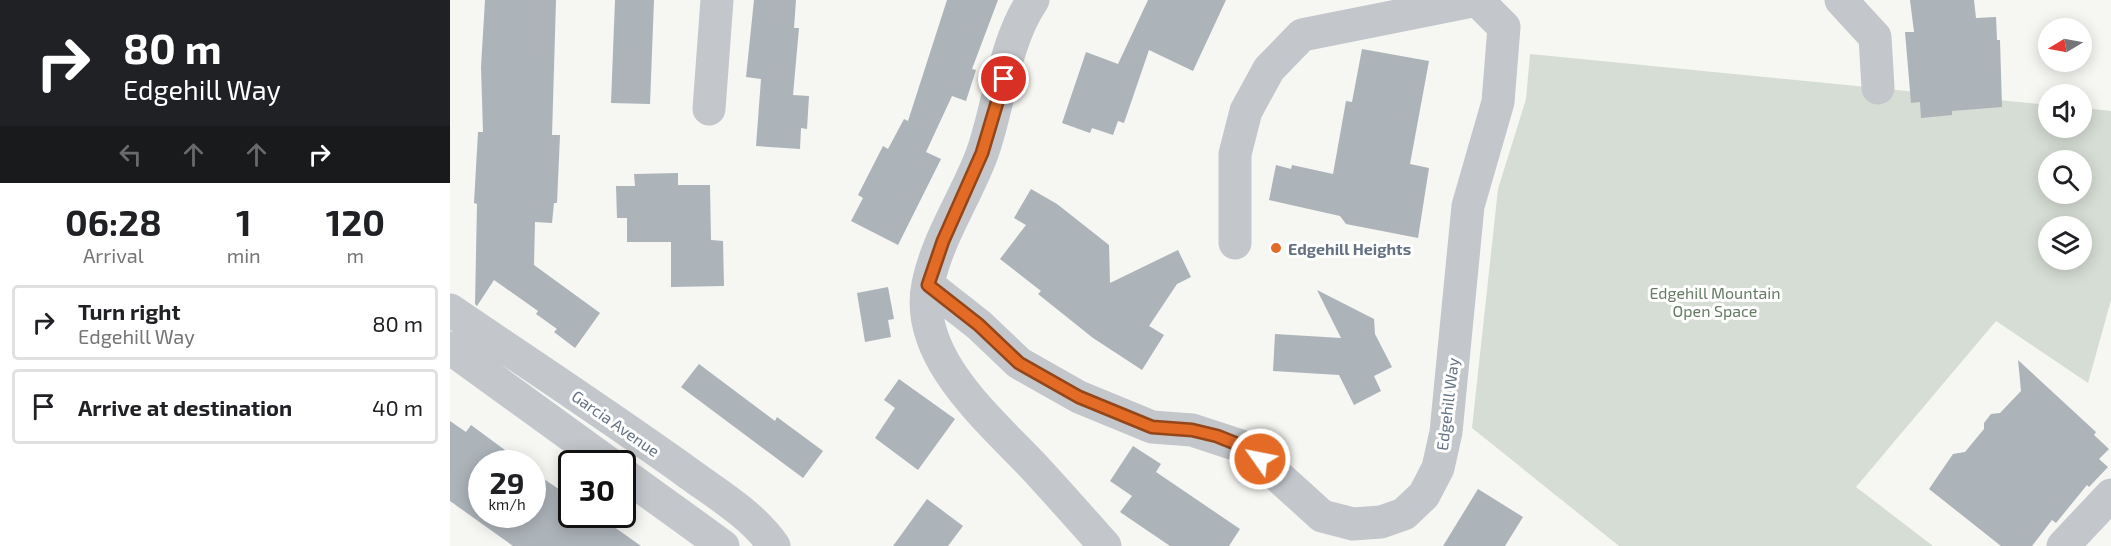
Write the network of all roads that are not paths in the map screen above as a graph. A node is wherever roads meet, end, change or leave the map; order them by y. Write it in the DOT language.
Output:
graph roads {
  1 [pos="717,0"];
  2 [pos="1033,0"];
  3 [pos="1477,0"];
  4 [pos="1841,0"];
  5 [pos="1878,88"];
  6 [pos="710,109"];
  7 [pos="1235,243"];
  8 [pos="928,285"];
  9 [pos="450,309"];
  10 [pos="450,348"];
  11 [pos="591,450"];
  12 [pos="636,483"];
  13 [pos="2111,495"];
  14 [pos="723,546"];
  15 [pos="774,546"];
  16 [pos="1105,546"];
  17 [pos="2063,546"];
  1 -- 6 [label="street"];
  2 -- 8 [label="street"];
  3 -- 7 [label="street"];
  3 -- 8 [label="street, Edgehill Way"];
  4 -- 5 [label="street"];
  8 -- 16 [label="street"];
  9 -- 15 [label="street, Garcia Avenue"];
  10 -- 11 [label="street"];
  12 -- 14 [label="street"];
  13 -- 17 [label="street"];
}
